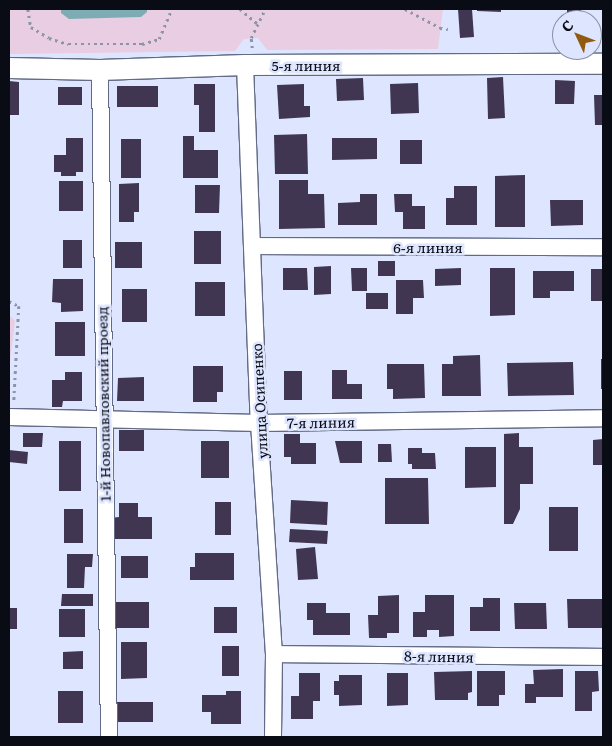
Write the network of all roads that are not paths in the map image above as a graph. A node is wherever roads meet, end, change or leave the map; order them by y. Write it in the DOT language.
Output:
graph roads {
  1 [pos="603,64"];
  2 [pos="245,65"];
  3 [pos="9,68"];
  4 [pos="100,70"];
  5 [pos="253,246"];
  6 [pos="603,247"];
  7 [pos="10,413"];
  8 [pos="603,418"];
  9 [pos="103,420"];
  10 [pos="258,422"];
  11 [pos="274,654"];
  12 [pos="603,658"];
  13 [pos="109,737"];
  14 [pos="273,737"];
  1 -- 2 [label="street, 5-я линия"];
  2 -- 4 [label="street, 5-я линия"];
  2 -- 5 [label="street, улица Осипенко"];
  3 -- 4 [label="street, 5-я линия"];
  4 -- 9 [label="street, 1-й Новопавловский проезд"];
  5 -- 6 [label="street, 6-я линия"];
  5 -- 10 [label="street, улица Осипенко"];
  7 -- 9 [label="street, 7-я линия"];
  8 -- 10 [label="street, 7-я линия"];
  9 -- 10 [label="street, 7-я линия"];
  9 -- 13 [label="street, 1-й Новопавловский проезд"];
  10 -- 11 [label="street, улица Осипенко"];
  11 -- 12 [label="street, 8-я линия"];
  11 -- 14 [label="street, улица Осипенко"];
}
